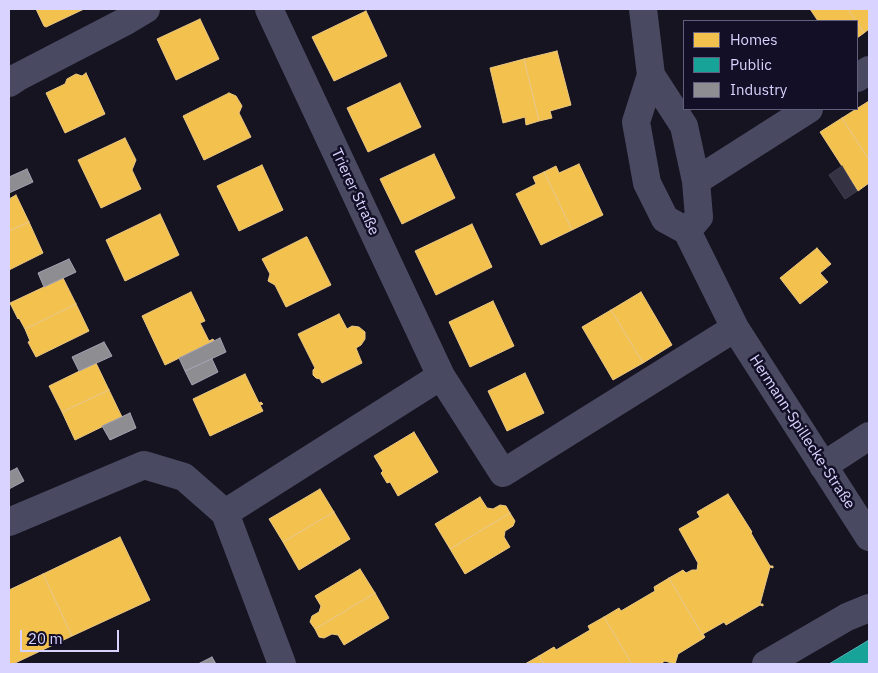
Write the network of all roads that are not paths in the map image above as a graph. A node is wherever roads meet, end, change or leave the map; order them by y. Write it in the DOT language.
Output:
graph roads {
  1 [pos="146,9"];
  2 [pos="269,9"];
  3 [pos="643,9"];
  4 [pos="869,70"];
  5 [pos="651,75"];
  6 [pos="858,77"];
  7 [pos="9,83"];
  8 [pos="807,110"];
  9 [pos="696,181"];
  10 [pos="687,231"];
  11 [pos="735,328"];
  12 [pos="442,376"];
  13 [pos="869,436"];
  14 [pos="823,466"];
  15 [pos="224,513"];
  16 [pos="9,522"];
  17 [pos="869,536"];
  18 [pos="869,608"];
  19 [pos="282,664"];
  20 [pos="766,664"];
  1 -- 7 [label="street"];
  2 -- 12 [label="street, Trierer Straße"];
  3 -- 5 [label="street"];
  4 -- 6 [label="street"];
  5 -- 9 [label="street"];
  5 -- 10 [label="street"];
  8 -- 9 [label="street"];
  9 -- 10 [label="street"];
  10 -- 11 [label="street, Hermann-Spillecke-Straße"];
  11 -- 12 [label="street, Trierer Straße"];
  11 -- 14 [label="street, Hermann-Spillecke-Straße"];
  12 -- 15 [label="street"];
  13 -- 14 [label="street"];
  14 -- 17 [label="street, Hermann-Spillecke-Straße"];
  15 -- 16 [label="street"];
  15 -- 19 [label="street"];
  18 -- 20 [label="street"];
}
